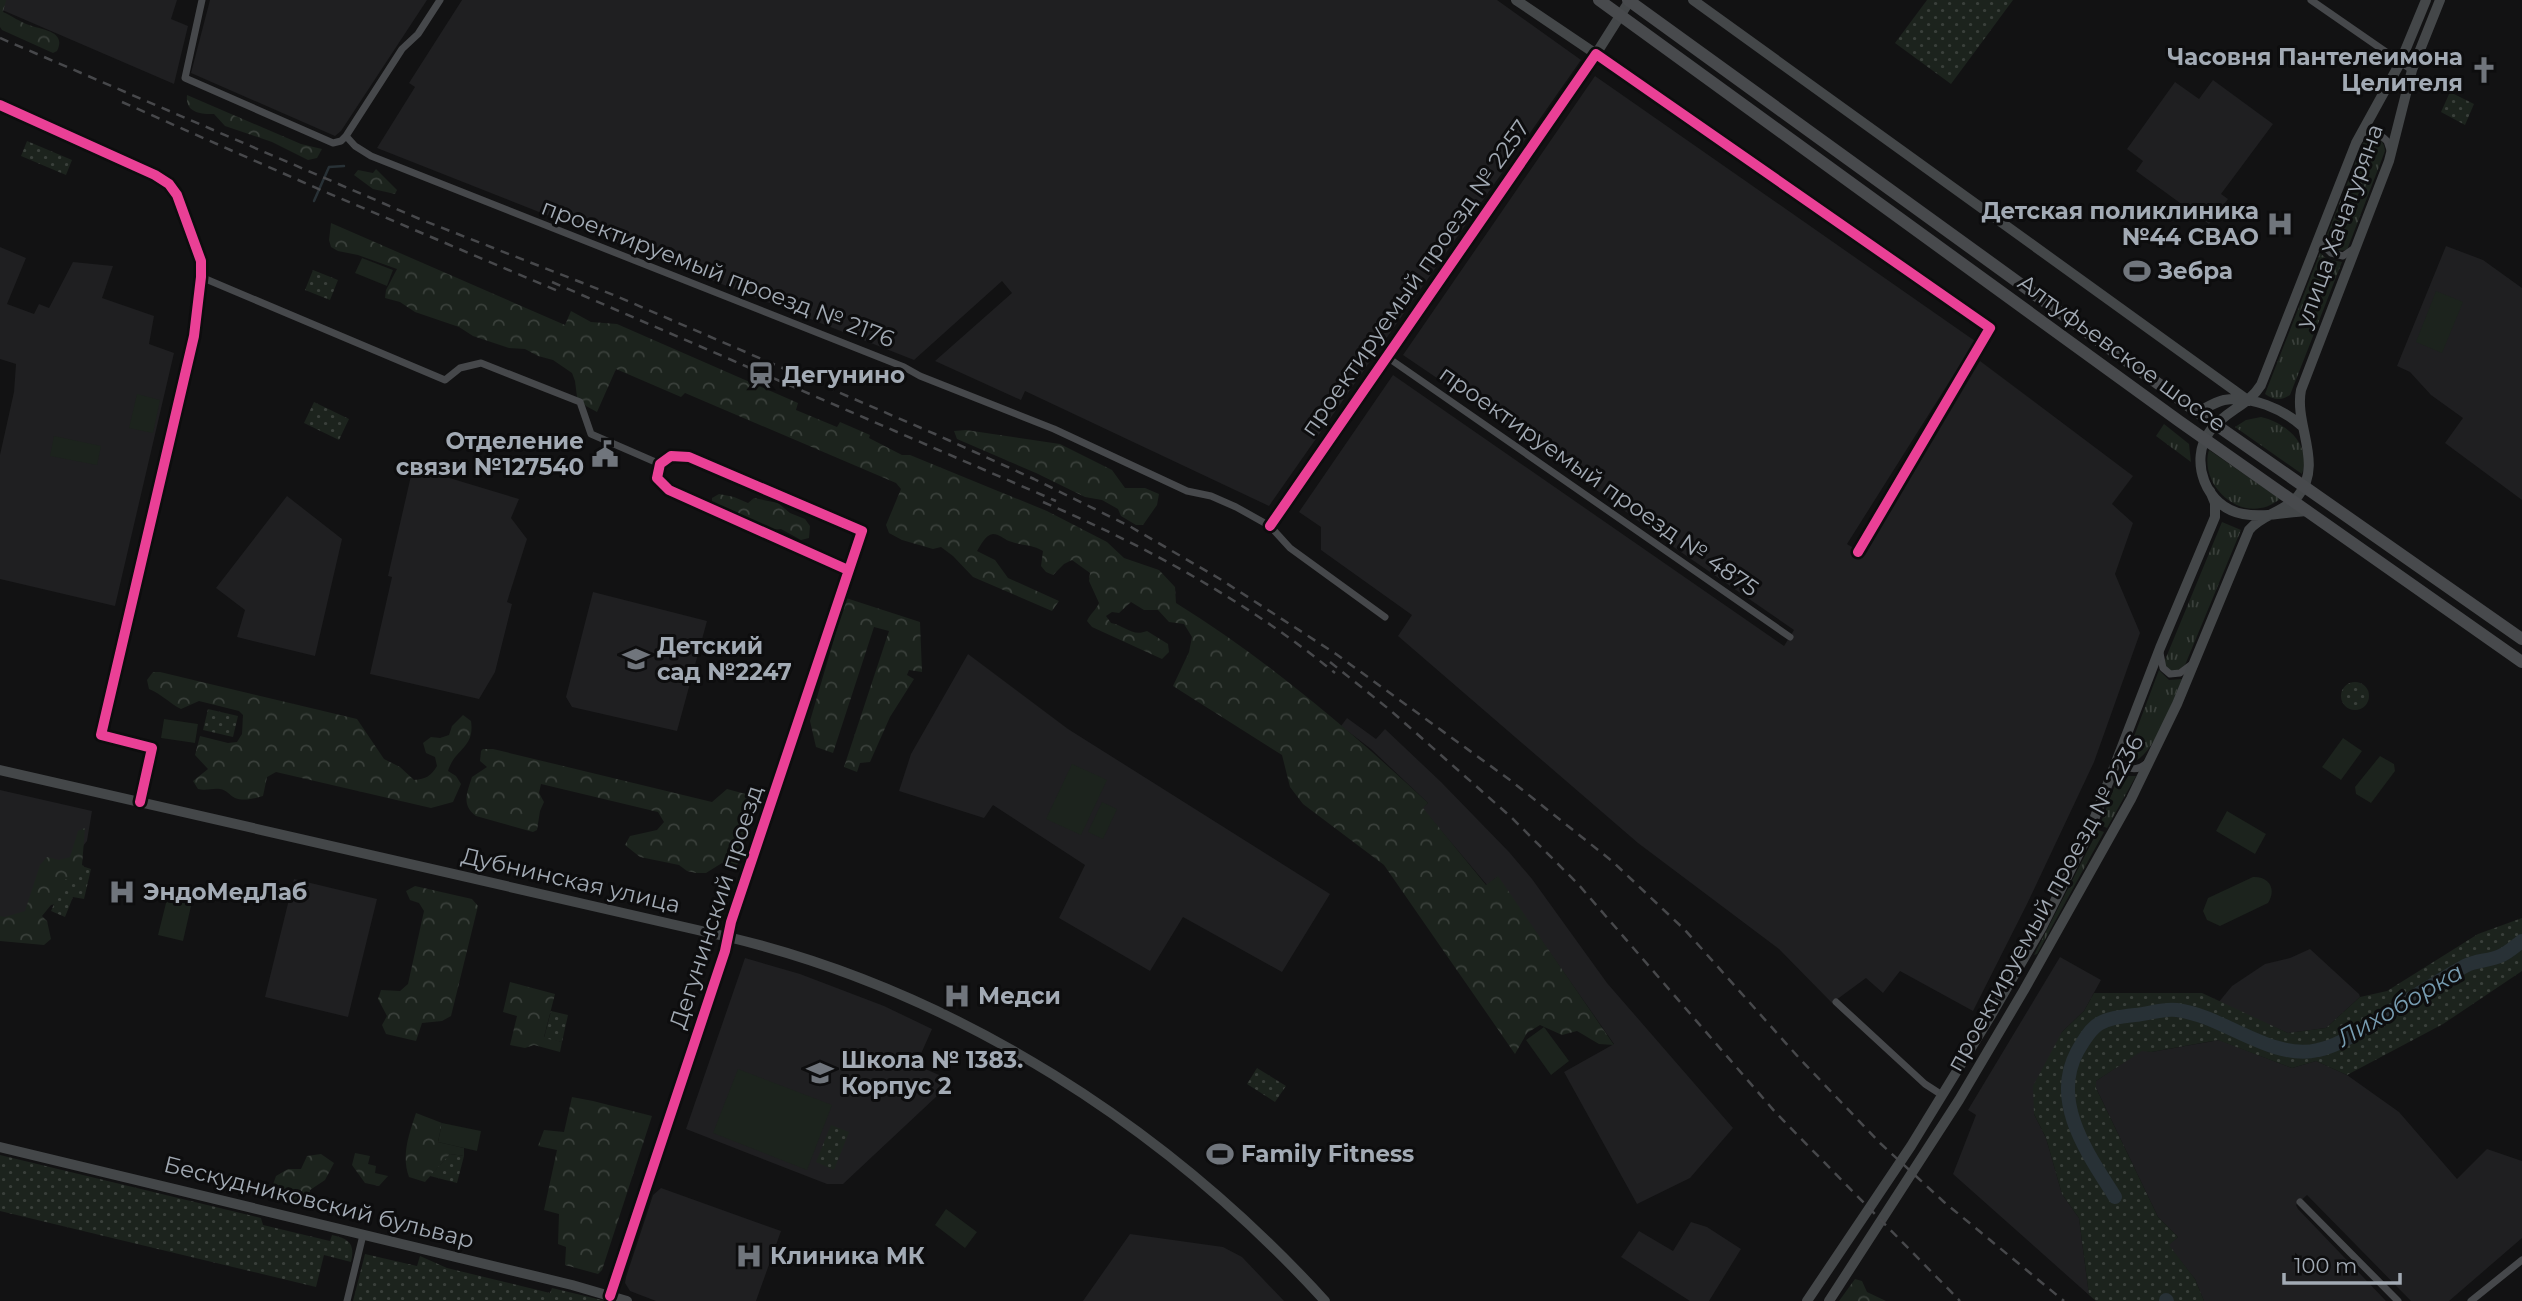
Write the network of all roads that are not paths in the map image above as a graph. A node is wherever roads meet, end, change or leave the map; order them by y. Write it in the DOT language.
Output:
graph roads {
  1 [pos="202,0"];
  2 [pos="440,0"];
  3 [pos="1516,0"];
  4 [pos="1599,0"];
  5 [pos="1629,0"];
  6 [pos="1693,0"];
  7 [pos="2311,0"];
  8 [pos="2426,0"];
  9 [pos="2441,0"];
  10 [pos="1620,15"];
  11 [pos="1595,54"];
  12 [pos="2400,63"];
  13 [pos="2412,70"];
  14 [pos="0,104"];
  15 [pos="346,136"];
  16 [pos="2357,143"];
  17 [pos="2389,161"];
  18 [pos="2323,229"];
  19 [pos="2357,245"];
  20 [pos="201,277"];
  21 [pos="1387,357"];
  22 [pos="2213,375"];
  23 [pos="2249,401"];
  24 [pos="2204,409"];
  25 [pos="2216,424"];
  26 [pos="2303,427"];
  27 [pos="2204,439"];
  28 [pos="660,464"];
  29 [pos="2305,486"];
  30 [pos="2210,491"];
  31 [pos="2294,500"];
  32 [pos="2308,511"];
  33 [pos="2270,515"];
  34 [pos="1270,526"];
  35 [pos="1858,552"];
  36 [pos="848,570"];
  37 [pos="1385,617"];
  38 [pos="1790,637"];
  39 [pos="2522,639"];
  40 [pos="2160,649"];
  41 [pos="2195,661"];
  42 [pos="2522,662"];
  43 [pos="2120,749"];
  44 [pos="2149,761"];
  45 [pos="0,770"];
  46 [pos="140,802"];
  47 [pos="727,937"];
  48 [pos="1836,1002"];
  49 [pos="1942,1095"];
  50 [pos="0,1147"];
  51 [pos="2300,1202"];
  52 [pos="363,1235"];
  53 [pos="2522,1260"];
  54 [pos="610,1296"];
  55 [pos="347,1301"];
  56 [pos="627,1301"];
  57 [pos="1325,1301"];
  58 [pos="1807,1301"];
  59 [pos="1829,1301"];
  60 [pos="2398,1301"];
  61 [pos="2471,1301"];
  1 -- 15 [label="street"];
  2 -- 15 [label="street"];
  3 -- 11 [label="main road"];
  4 -- 10 [label="main road, Алтуфьевское шоссе"];
  5 -- 10 [label="main road"];
  5 -- 24 [label="main road, Алтуфьевское шоссе"];
  6 -- 22 [label="main road"];
  7 -- 12 [label="street"];
  8 -- 12 [label="main road, улица Хачатуряна"];
  9 -- 13 [label="main road, улица Хачатуряна"];
  10 -- 11 [label="main road"];
  10 -- 27 [label="main road, Алтуфьевское шоссе"];
  11 -- 21 [label="street, проектируемый проезд № 2257"];
  11 -- 35 [label="street"];
  12 -- 13 [label="street"];
  12 -- 16 [label="main road, улица Хачатуряна"];
  13 -- 17 [label="main road, улица Хачатуряна"];
  14 -- 20 [label="street"];
  15 -- 34 [label="street, проектируемый проезд № 2176"];
  16 -- 17 [label="street"];
  16 -- 18 [label="main road, улица Хачатуряна"];
  17 -- 19 [label="main road, улица Хачатуряна"];
  18 -- 19 [label="street"];
  18 -- 23 [label="main road, улица Хачатуряна"];
  19 -- 26 [label="main road, улица Хачатуряна"];
  20 -- 28 [label="street"];
  20 -- 46 [label="street"];
  21 -- 34 [label="street, проектируемый проезд № 2257"];
  21 -- 38 [label="street, проектируемый проезд № 4875"];
  22 -- 23 [label="main road"];
  22 -- 24 [label="main road"];
  23 -- 24 [label="main road"];
  23 -- 25 [label="main road"];
  23 -- 26 [label="main road"];
  24 -- 25 [label="main road, Алтуфьевское шоссе"];
  25 -- 27 [label="main road"];
  25 -- 29 [label="main road, Алтуфьевское шоссе"];
  26 -- 29 [label="main road, улица Хачатуряна"];
  27 -- 30 [label="main road, проектируемый проезд № 2236"];
  27 -- 31 [label="main road, Алтуфьевское шоссе"];
  28 -- 36 [label="street"];
  28 -- 36 [label="street, Дегунинский проезд"];
  29 -- 31 [label="main road, проектируемый проезд № 2236"];
  29 -- 39 [label="main road, Алтуфьевское шоссе"];
  30 -- 33 [label="main road"];
  30 -- 40 [label="main road, проектируемый проезд № 2236"];
  31 -- 32 [label="main road, Алтуфьевское шоссе"];
  31 -- 33 [label="main road, проектируемый проезд № 2236"];
  32 -- 33 [label="main road"];
  32 -- 42 [label="main road, Алтуфьевское шоссе"];
  33 -- 41 [label="main road, проектируемый проезд № 2236"];
  34 -- 37 [label="street, проектируемый проезд № 2176"];
  36 -- 47 [label="street, Дегунинский проезд"];
  40 -- 41 [label="street"];
  40 -- 43 [label="main road, проектируемый проезд № 2236"];
  41 -- 44 [label="main road, проектируемый проезд № 2236"];
  43 -- 44 [label="street"];
  43 -- 49 [label="main road, проектируемый проезд № 2236"];
  44 -- 59 [label="main road, проектируемый проезд № 2236"];
  45 -- 46 [label="main road, Дубнинская улица"];
  46 -- 47 [label="main road, Дубнинская улица"];
  47 -- 54 [label="main road, Дегунинский проезд"];
  47 -- 57 [label="main road, Дубнинская улица"];
  48 -- 49 [label="street, проектируемый проезд № 2236"];
  49 -- 58 [label="main road, проектируемый проезд № 2236"];
  50 -- 52 [label="main road, Бескудниковский бульвар"];
  51 -- 60 [label="street"];
  52 -- 54 [label="main road, Бескудниковский бульвар"];
  52 -- 55 [label="street"];
  53 -- 61 [label="street"];
  54 -- 56 [label="main road, Бескудниковский бульвар"];
}
